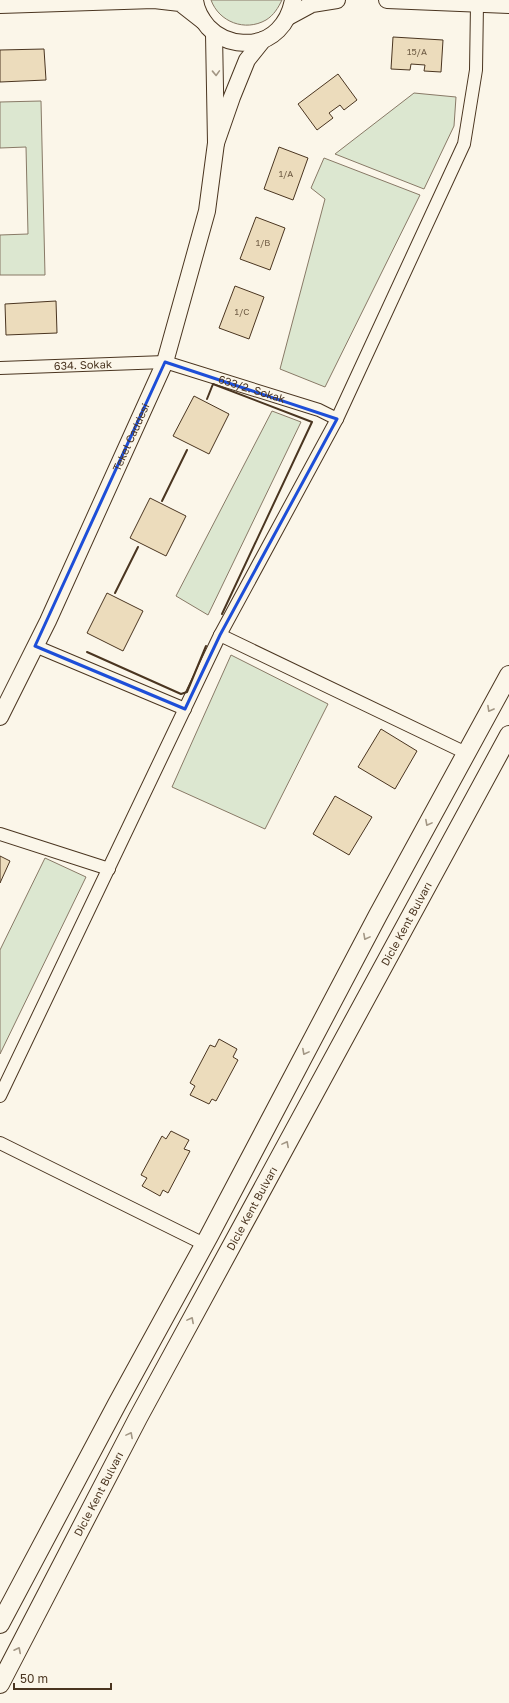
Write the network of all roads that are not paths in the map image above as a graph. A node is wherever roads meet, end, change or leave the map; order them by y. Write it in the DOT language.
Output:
graph roads {
  1 [pos="195,0"];
  2 [pos="293,0"];
  3 [pos="337,0"];
  4 [pos="387,0"];
  5 [pos="476,4"];
  6 [pos="0,5"];
  7 [pos="509,5"];
  8 [pos="288,17"];
  9 [pos="203,21"];
  10 [pos="214,34"];
  11 [pos="263,40"];
  12 [pos="216,143"];
  13 [pos="165,362"];
  14 [pos="0,368"];
  15 [pos="338,418"];
  16 [pos="220,635"];
  17 [pos="35,646"];
  18 [pos="509,675"];
  19 [pos="185,709"];
  20 [pos="0,717"];
  21 [pos="509,735"];
  22 [pos="466,753"];
  23 [pos="0,834"];
  24 [pos="109,869"];
  25 [pos="0,1096"];
  26 [pos="0,1143"];
  27 [pos="204,1244"];
  28 [pos="0,1624"];
  29 [pos="0,1684"];
  1 -- 9 [label="street"];
  2 -- 8 [label="street"];
  3 -- 8 [label="street"];
  4 -- 5 [label="street"];
  5 -- 7 [label="street"];
  5 -- 15 [label="street"];
  6 -- 9 [label="street"];
  8 -- 11 [label="street"];
  9 -- 10 [label="street"];
  10 -- 11 [label="street"];
  10 -- 12 [label="street, one-way"];
  11 -- 12 [label="street"];
  12 -- 13 [label="street, Tekel Caddesi"];
  13 -- 14 [label="street, 634. Sokak"];
  13 -- 15 [label="street, 633/2. Sokak"];
  13 -- 17 [label="street, Tekel Caddesi"];
  15 -- 16 [label="street"];
  16 -- 19 [label="street"];
  16 -- 22 [label="street"];
  17 -- 19 [label="street"];
  17 -- 20 [label="street, Tekel Caddesi"];
  18 -- 22 [label="main road, one-way"];
  19 -- 24 [label="street"];
  29 -- 21 [label="main road, Dicle Kent Bulvarı, one-way"];
  22 -- 27 [label="main road, one-way"];
  23 -- 24 [label="street"];
  24 -- 25 [label="street"];
  26 -- 27 [label="street"];
  27 -- 28 [label="main road"];
}
